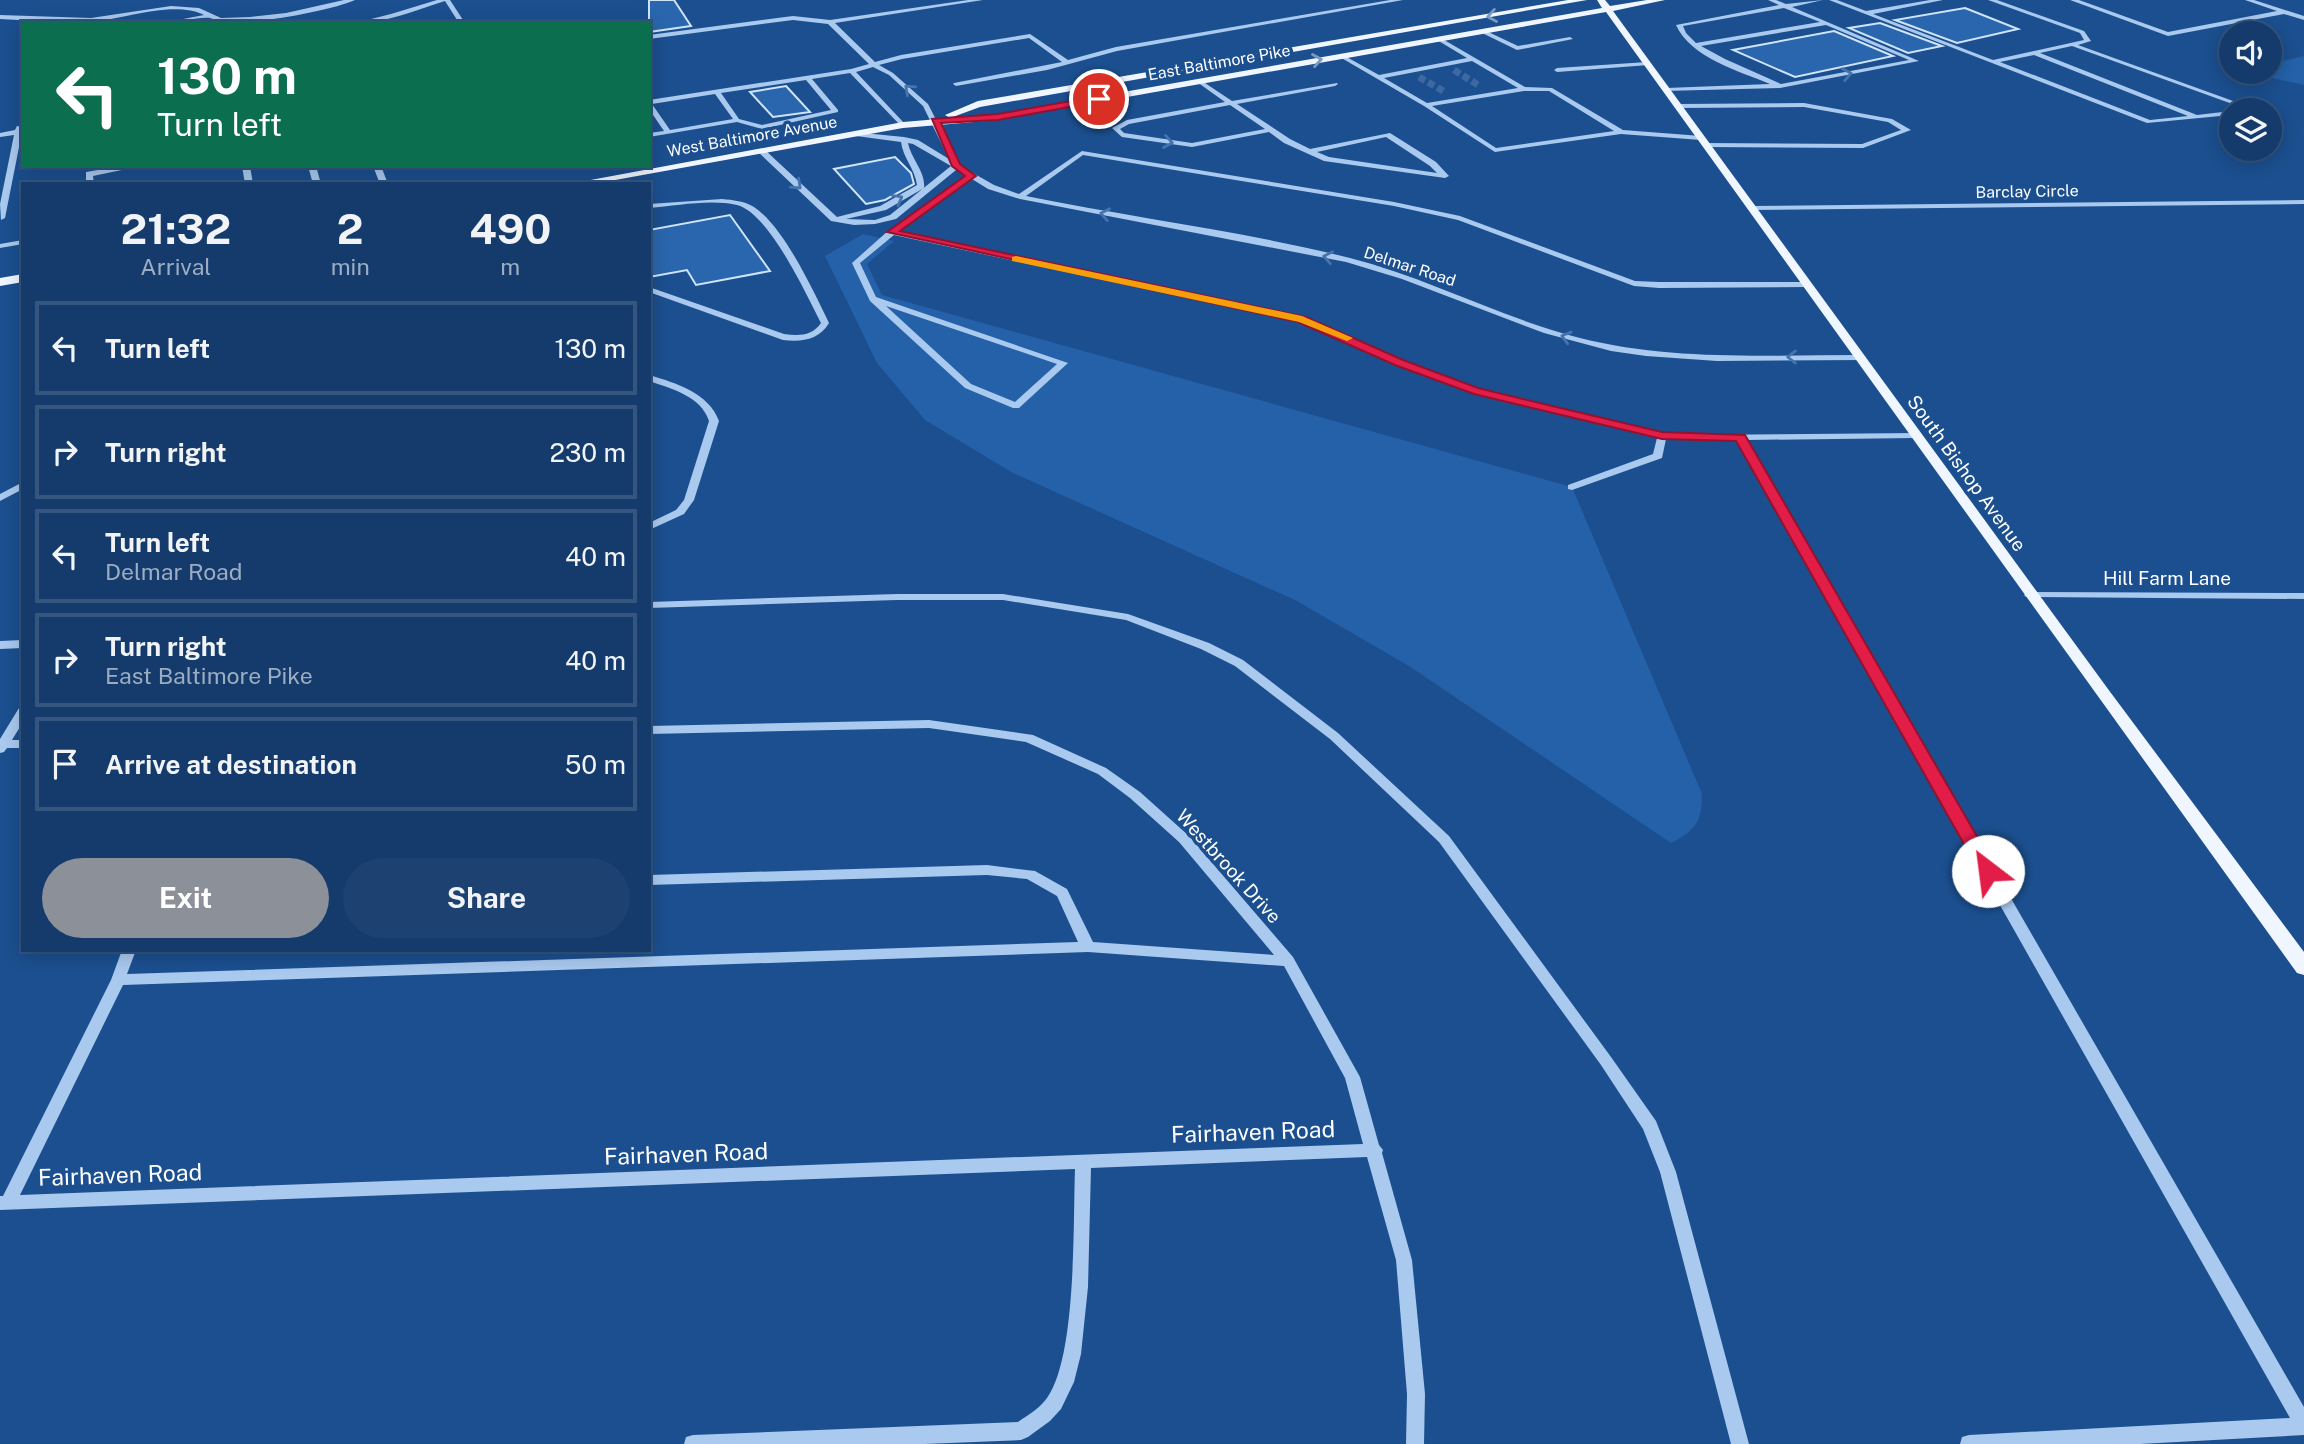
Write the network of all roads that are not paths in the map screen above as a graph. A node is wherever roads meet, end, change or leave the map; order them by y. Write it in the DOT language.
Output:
graph roads {
  1 [pos="352,0"];
  2 [pos="445,0"];
  3 [pos="980,0"];
  4 [pos="1400,0"];
  5 [pos="1583,0"];
  6 [pos="1601,0"];
  7 [pos="1661,0"];
  8 [pos="1771,0"];
  9 [pos="1820,0"];
  10 [pos="1832,0"];
  11 [pos="1940,0"];
  12 [pos="1992,0"];
  13 [pos="2073,0"];
  14 [pos="2248,0"];
  15 [pos="1924,1"];
  16 [pos="1785,6"];
  17 [pos="1608,9"];
  18 [pos="2284,12"];
  19 [pos="1865,13"];
  20 [pos="210,16"];
  21 [pos="0,17"];
  22 [pos="2304,18"];
  23 [pos="279,19"];
  24 [pos="178,21"];
  25 [pos="233,21"];
  26 [pos="368,21"];
  27 [pos="461,21"];
  28 [pos="830,22"];
  29 [pos="1827,23"];
  30 [pos="1482,31"];
  31 [pos="651,37"];
  32 [pos="1438,39"];
  33 [pos="1570,39"];
  34 [pos="1694,46"];
  35 [pos="2075,46"];
  36 [pos="2035,53"];
  37 [pos="1341,56"];
  38 [pos="1473,59"];
  39 [pos="1230,61"];
  40 [pos="1991,62"];
  41 [pos="1068,63"];
  42 [pos="1647,64"];
  43 [pos="874,65"];
  44 [pos="1444,65"];
  45 [pos="1454,70"];
  46 [pos="1557,70"];
  47 [pos="852,71"];
  48 [pos="1410,71"];
  49 [pos="1248,73"];
  50 [pos="807,77"];
  51 [pos="1378,77"];
  52 [pos="1419,77"];
  53 [pos="1199,81"];
  54 [pos="956,84"];
  55 [pos="1335,84"];
  56 [pos="1480,86"];
  57 [pos="1780,86"];
  58 [pos="1524,89"];
  59 [pos="1667,90"];
  60 [pos="716,91"];
  61 [pos="1445,92"];
  62 [pos="1494,93"];
  63 [pos="2221,98"];
  64 [pos="1458,100"];
  65 [pos="651,103"];
  66 [pos="1231,103"];
  67 [pos="1426,105"];
  68 [pos="651,106"];
  69 [pos="1678,106"];
  70 [pos="2219,115"];
  71 [pos="2199,118"];
  72 [pos="737,120"];
  73 [pos="935,121"];
  74 [pos="902,125"];
  75 [pos="20,129"];
  76 [pos="1270,130"];
  77 [pos="668,132"];
  78 [pos="1621,132"];
  79 [pos="856,134"];
  80 [pos="0,135"];
  81 [pos="651,135"];
  82 [pos="904,139"];
  83 [pos="1703,141"];
  84 [pos="761,151"];
  85 [pos="1309,151"];
  86 [pos="956,166"];
  87 [pos="113,168"];
  88 [pos="89,170"];
  89 [pos="972,176"];
  90 [pos="593,182"];
  91 [pos="3,193"];
  92 [pos="1020,197"];
  93 [pos="2304,202"];
  94 [pos="651,206"];
  95 [pos="1751,208"];
  96 [pos="0,218"];
  97 [pos="834,219"];
  98 [pos="0,230"];
  99 [pos="892,232"];
  100 [pos="21,242"];
  101 [pos="0,246"];
  102 [pos="21,278"];
  103 [pos="0,282"];
  104 [pos="1806,284"];
  105 [pos="651,290"];
  106 [pos="873,299"];
  107 [pos="1860,358"];
  108 [pos="651,379"];
  109 [pos="1916,435"];
  110 [pos="1662,436"];
  111 [pos="1741,438"];
  112 [pos="21,486"];
  113 [pos="1572,487"];
  114 [pos="0,498"];
  115 [pos="651,526"];
  116 [pos="2031,595"];
  117 [pos="2304,596"];
  118 [pos="651,605"];
  119 [pos="21,644"];
  120 [pos="0,645"];
  121 [pos="21,713"];
  122 [pos="651,730"];
  123 [pos="21,744"];
  124 [pos="1,746"];
  125 [pos="651,880"];
  126 [pos="1088,947"];
  127 [pos="129,952"];
  128 [pos="1288,961"];
  129 [pos="2304,967"];
  130 [pos="118,980"];
  131 [pos="1375,1150"];
  132 [pos="1083,1161"];
  133 [pos="4,1202"];
  134 [pos="2304,1425"];
  135 [pos="694,1444"];
  136 [pos="1415,1444"];
  137 [pos="1740,1444"];
  138 [pos="1969,1444"];
  1 -- 23 [label="street"];
  2 -- 26 [label="street"];
  2 -- 27 [label="street"];
  3 -- 28 [label="street"];
  4 -- 41 [label="street"];
  5 -- 39 [label="main road, East Baltimore Pike, one-way"];
  6 -- 17 [label="main road, South Bishop Avenue"];
  7 -- 17 [label="main road, East Baltimore Pike"];
  8 -- 16 [label="street"];
  9 -- 16 [label="street"];
  10 -- 19 [label="street"];
  11 -- 15 [label="street"];
  12 -- 35 [label="street"];
  13 -- 18 [label="street"];
  14 -- 18 [label="street"];
  15 -- 19 [label="street"];
  16 -- 29 [label="street"];
  16 -- 34 [label="street"];
  17 -- 30 [label="main road, East Baltimore Pike"];
  17 -- 42 [label="main road, South Bishop Avenue"];
  18 -- 22 [label="street"];
  19 -- 40 [label="street"];
  20 -- 21 [label="street"];
  20 -- 24 [label="street"];
  20 -- 25 [label="street"];
  23 -- 25 [label="street"];
  28 -- 31 [label="street"];
  28 -- 43 [label="street"];
  29 -- 34 [label="street"];
  57 -- 29 [label="street, one-way"];
  30 -- 32 [label="main road, East Baltimore Pike"];
  30 -- 33 [label="street"];
  32 -- 37 [label="main road, East Baltimore Pike"];
  32 -- 38 [label="street"];
  34 -- 57 [label="street"];
  35 -- 36 [label="street"];
  35 -- 63 [label="street"];
  36 -- 40 [label="street"];
  36 -- 71 [label="street"];
  49 -- 37 [label="main road, East Baltimore Pike, one-way"];
  37 -- 51 [label="street"];
  38 -- 44 [label="street"];
  38 -- 58 [label="street"];
  39 -- 49 [label="main road"];
  39 -- 73 [label="main road, East Baltimore Pike"];
  40 -- 71 [label="street"];
  41 -- 43 [label="street"];
  41 -- 54 [label="street"];
  42 -- 46 [label="street"];
  42 -- 59 [label="main road, South Bishop Avenue"];
  43 -- 47 [label="street"];
  73 -- 43 [label="street, one-way"];
  44 -- 45 [label="street"];
  44 -- 48 [label="street"];
  47 -- 50 [label="street"];
  47 -- 74 [label="street"];
  48 -- 51 [label="street"];
  48 -- 52 [label="street"];
  49 -- 53 [label="main road, East Baltimore Pike"];
  50 -- 60 [label="street"];
  50 -- 72 [label="street"];
  51 -- 67 [label="street"];
  53 -- 66 [label="street"];
  53 -- 73 [label="main road, East Baltimore Pike"];
  55 -- 66 [label="street"];
  56 -- 62 [label="street"];
  57 -- 59 [label="street"];
  58 -- 62 [label="street"];
  58 -- 78 [label="street"];
  59 -- 69 [label="main road, South Bishop Avenue"];
  60 -- 65 [label="street"];
  60 -- 72 [label="street"];
  61 -- 64 [label="street"];
  62 -- 64 [label="street"];
  64 -- 67 [label="street"];
  66 -- 76 [label="street"];
  66 -- 76 [label="street, one-way"];
  67 -- 78 [label="street"];
  68 -- 77 [label="street"];
  69 -- 83 [label="main road, South Bishop Avenue"];
  69 -- 83 [label="street"];
  70 -- 71 [label="street"];
  72 -- 77 [label="street"];
  73 -- 74 [label="main road, West Baltimore Avenue"];
  73 -- 86 [label="street"];
  74 -- 79 [label="main road, West Baltimore Avenue"];
  75 -- 80 [label="street"];
  75 -- 91 [label="street"];
  76 -- 85 [label="street"];
  77 -- 81 [label="street"];
  78 -- 83 [label="street"];
  79 -- 82 [label="street, Delmar Road"];
  79 -- 84 [label="main road, West Baltimore Avenue"];
  82 -- 86 [label="street, Delmar Road"];
  97 -- 82 [label="street, one-way"];
  83 -- 95 [label="main road, South Bishop Avenue"];
  84 -- 90 [label="main road, West Baltimore Avenue"];
  84 -- 97 [label="street, one-way"];
  85 -- 85 [label="street"];
  86 -- 89 [label="street, Delmar Road"];
  86 -- 97 [label="street"];
  87 -- 88 [label="street"];
  89 -- 92 [label="street, Delmar Road"];
  89 -- 99 [label="street"];
  91 -- 96 [label="street"];
  92 -- 104 [label="street"];
  107 -- 92 [label="street, Delmar Road, one-way"];
  93 -- 95 [label="street, Barclay Circle"];
  94 -- 105 [label="street"];
  95 -- 104 [label="main road, South Bishop Avenue"];
  96 -- 98 [label="street"];
  99 -- 106 [label="street"];
  99 -- 110 [label="street"];
  100 -- 101 [label="street"];
  102 -- 103 [label="main road"];
  104 -- 107 [label="main road, South Bishop Avenue"];
  106 -- 106 [label="street"];
  107 -- 109 [label="main road, South Bishop Avenue"];
  108 -- 115 [label="street"];
  109 -- 111 [label="street"];
  109 -- 116 [label="main road, South Bishop Avenue"];
  110 -- 111 [label="street"];
  110 -- 113 [label="street"];
  111 -- 134 [label="street"];
  112 -- 114 [label="street"];
  116 -- 117 [label="street, Hill Farm Lane"];
  116 -- 129 [label="main road, South Bishop Avenue"];
  118 -- 137 [label="street"];
  119 -- 120 [label="street"];
  121 -- 124 [label="street"];
  122 -- 128 [label="street, Westbrook Drive"];
  123 -- 124 [label="street"];
  125 -- 126 [label="street"];
  126 -- 128 [label="street"];
  126 -- 130 [label="street"];
  127 -- 130 [label="street"];
  128 -- 131 [label="street, Westbrook Drive"];
  130 -- 133 [label="street"];
  131 -- 132 [label="street, Fairhaven Road"];
  131 -- 136 [label="street, Westbrook Drive"];
  132 -- 133 [label="street, Fairhaven Road"];
  132 -- 135 [label="street"];
  134 -- 138 [label="street"];
}
